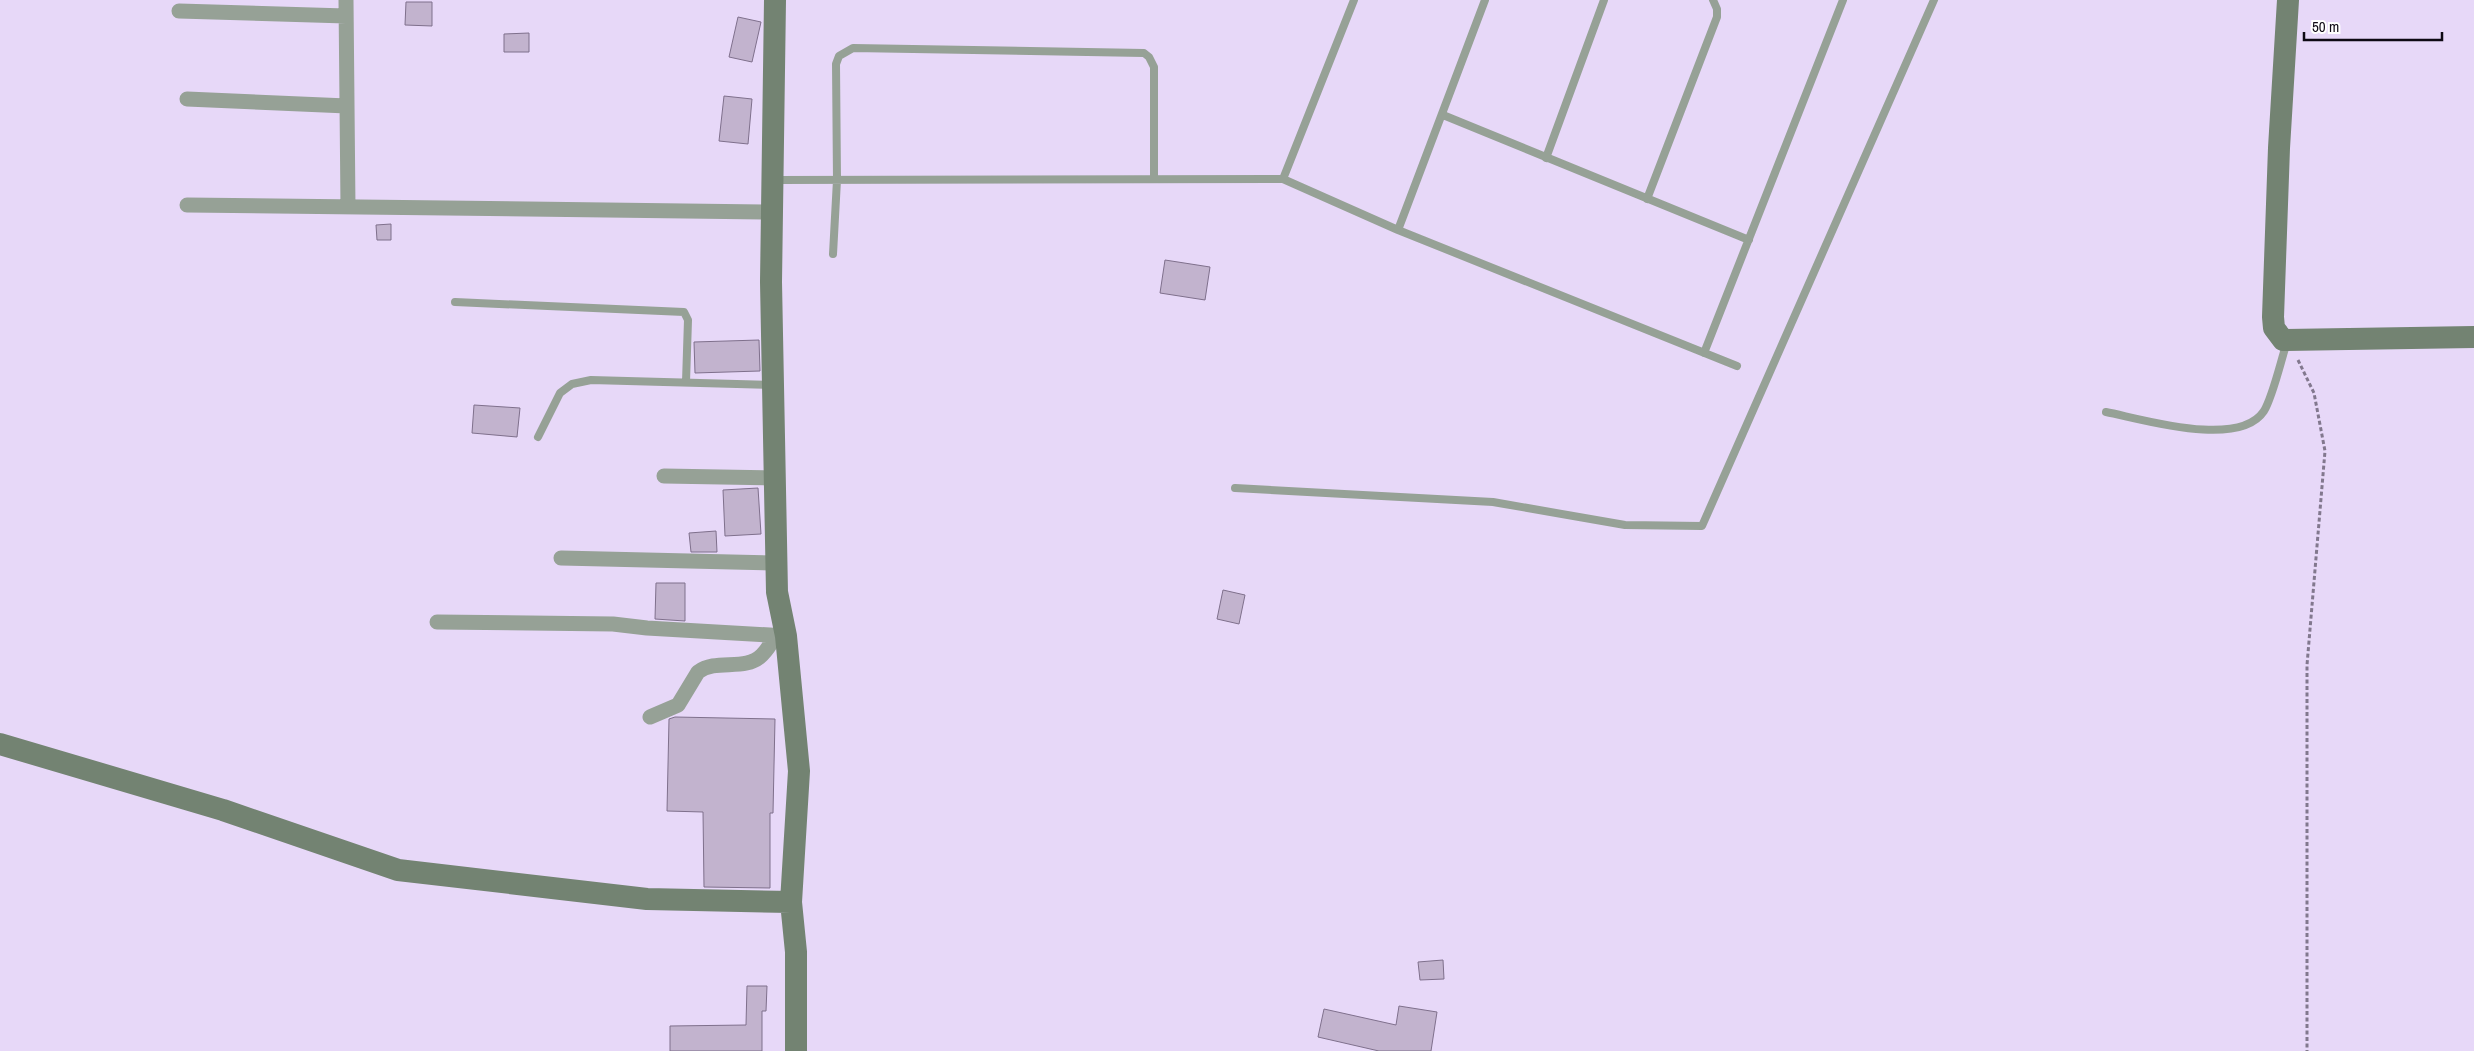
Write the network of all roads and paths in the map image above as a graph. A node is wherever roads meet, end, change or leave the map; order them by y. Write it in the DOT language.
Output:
graph roads {
  1 [pos="346,0"];
  2 [pos="775,0"];
  3 [pos="1354,0"];
  4 [pos="1485,0"];
  5 [pos="1604,0"];
  6 [pos="1713,0"];
  7 [pos="1843,0"];
  8 [pos="1934,0"];
  9 [pos="2288,0"];
  10 [pos="179,11"];
  11 [pos="346,16"];
  12 [pos="187,99"];
  13 [pos="347,106"];
  14 [pos="1443,115"];
  15 [pos="1546,158"];
  16 [pos="1283,179"];
  17 [pos="772,180"];
  18 [pos="836,180"];
  19 [pos="1154,180"];
  20 [pos="1647,199"];
  21 [pos="187,205"];
  22 [pos="348,207"];
  23 [pos="772,212"];
  24 [pos="1398,230"];
  25 [pos="1749,240"];
  26 [pos="833,254"];
  27 [pos="455,302"];
  28 [pos="2474,338"];
  29 [pos="2288,340"];
  30 [pos="1704,353"];
  31 [pos="1737,366"];
  32 [pos="686,382"];
  33 [pos="773,385"];
  34 [pos="2106,412"];
  35 [pos="538,437"];
  36 [pos="664,476"];
  37 [pos="775,478"];
  38 [pos="1235,488"];
  39 [pos="561,558"];
  40 [pos="777,563"];
  41 [pos="437,622"];
  42 [pos="781,636"];
  43 [pos="650,717"];
  44 [pos="0,744"];
  45 [pos="791,902"];
  46 [pos="796,1051"];
  47 [pos="2307,1051"];
  1 -- 11 [label="street"];
  2 -- 17 [label="street"];
  3 -- 16 [label="lane"];
  4 -- 14 [label="lane"];
  5 -- 15 [label="lane"];
  6 -- 20 [label="lane"];
  7 -- 25 [label="lane"];
  8 -- 38 [label="lane"];
  9 -- 29 [label="street"];
  10 -- 11 [label="street"];
  11 -- 13 [label="street"];
  12 -- 13 [label="street"];
  13 -- 22 [label="street"];
  14 -- 15 [label="lane"];
  14 -- 24 [label="lane"];
  15 -- 20 [label="lane"];
  16 -- 19 [label="lane"];
  16 -- 24 [label="lane"];
  17 -- 18 [label="lane"];
  17 -- 23 [label="street"];
  18 -- 19 [label="lane"];
  18 -- 19 [label="lane"];
  18 -- 26 [label="lane"];
  20 -- 25 [label="lane"];
  21 -- 22 [label="street"];
  22 -- 23 [label="street"];
  23 -- 33 [label="street"];
  24 -- 30 [label="lane"];
  25 -- 30 [label="lane"];
  27 -- 32 [label="lane"];
  28 -- 29 [label="street"];
  29 -- 34 [label="lane"];
  29 -- 47 [label="path"];
  30 -- 31 [label="lane"];
  32 -- 33 [label="lane"];
  32 -- 35 [label="lane"];
  33 -- 37 [label="street"];
  36 -- 37 [label="street"];
  37 -- 40 [label="street"];
  39 -- 40 [label="street"];
  40 -- 42 [label="street"];
  41 -- 42 [label="street"];
  42 -- 43 [label="street"];
  42 -- 45 [label="street"];
  44 -- 45 [label="street"];
  45 -- 46 [label="street"];
}
